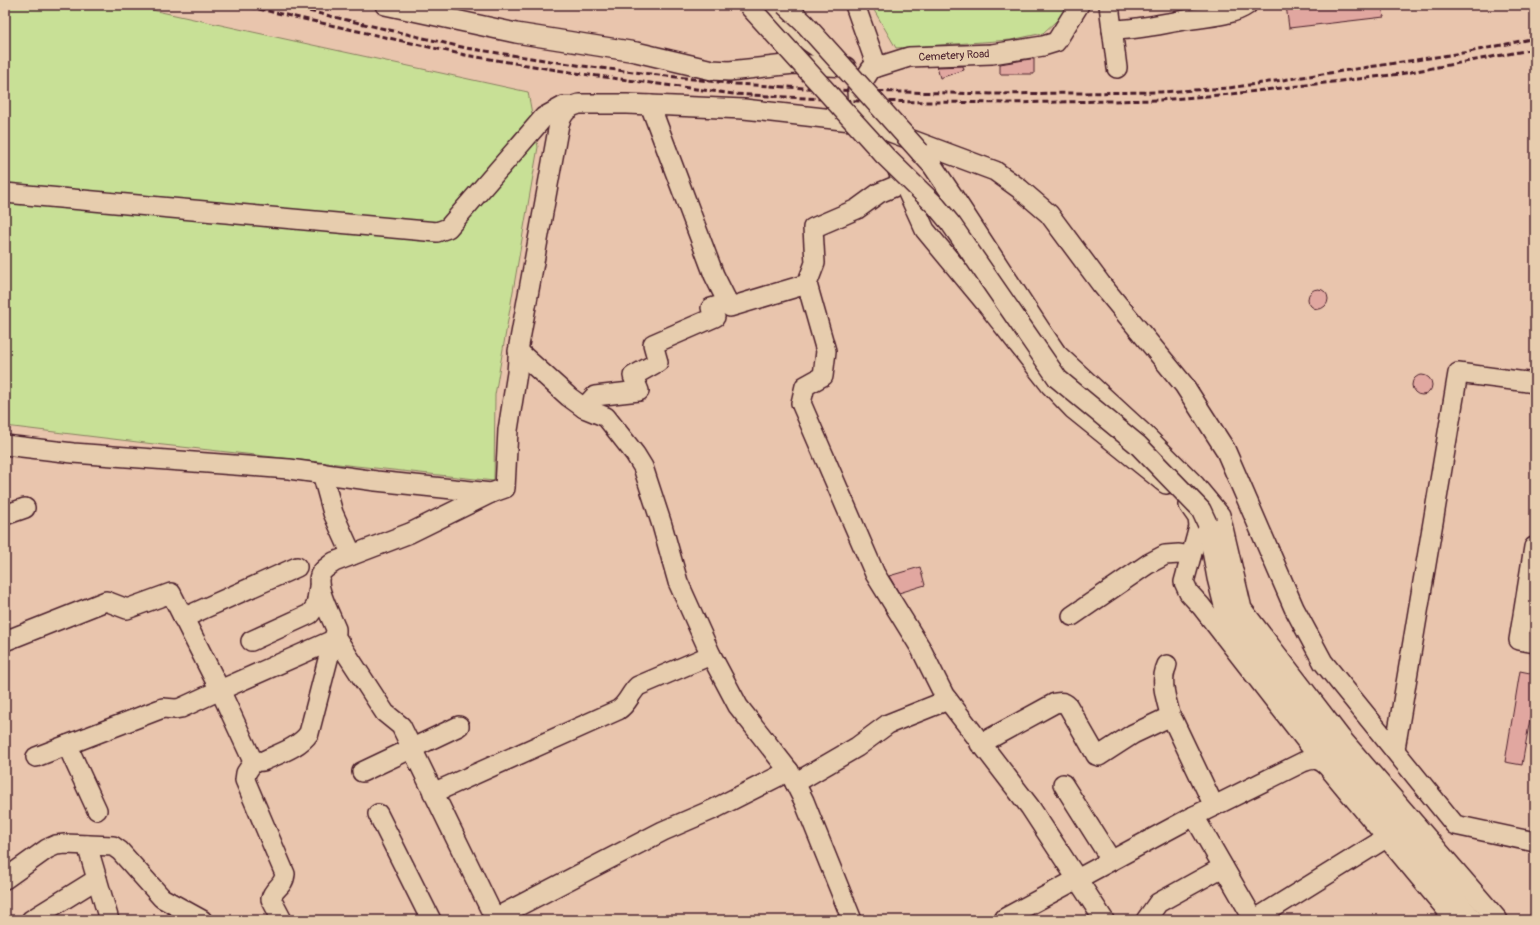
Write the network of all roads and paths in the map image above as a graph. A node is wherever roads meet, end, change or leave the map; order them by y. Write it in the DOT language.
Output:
graph roads {
  1 [pos="385,5"];
  2 [pos="748,5"];
  3 [pos="756,5"];
  4 [pos="785,5"];
  5 [pos="855,5"];
  6 [pos="1079,5"];
  7 [pos="1109,5"];
  8 [pos="1247,5"];
  9 [pos="1112,30"];
  10 [pos="846,67"];
  11 [pos="1117,68"];
  12 [pos="871,74"];
  13 [pos="650,105"];
  14 [pos="572,106"];
  15 [pos="865,123"];
  16 [pos="903,183"];
  17 [pos="5,193"];
  18 [pos="807,284"];
  19 [pos="728,303"];
  20 [pos="518,351"];
  21 [pos="1535,383"];
  22 [pos="584,408"];
  23 [pos="5,445"];
  24 [pos="322,473"];
  25 [pos="491,493"];
  26 [pos="25,508"];
  27 [pos="5,515"];
  28 [pos="1213,519"];
  29 [pos="1535,548"];
  30 [pos="352,556"];
  31 [pos="1191,556"];
  32 [pos="297,567"];
  33 [pos="1225,578"];
  34 [pos="319,587"];
  35 [pos="1072,616"];
  36 [pos="183,618"];
  37 [pos="334,638"];
  38 [pos="5,641"];
  39 [pos="251,641"];
  40 [pos="1535,643"];
  41 [pos="711,655"];
  42 [pos="1166,665"];
  43 [pos="220,690"];
  44 [pos="948,700"];
  45 [pos="1172,718"];
  46 [pos="459,726"];
  47 [pos="980,744"];
  48 [pos="67,745"];
  49 [pos="412,748"];
  50 [pos="1395,749"];
  51 [pos="36,757"];
  52 [pos="254,760"];
  53 [pos="1321,760"];
  54 [pos="362,772"];
  55 [pos="792,777"];
  56 [pos="1063,784"];
  57 [pos="433,793"];
  58 [pos="1214,806"];
  59 [pos="98,810"];
  60 [pos="378,814"];
  61 [pos="1194,816"];
  62 [pos="1386,838"];
  63 [pos="1535,842"];
  64 [pos="86,845"];
  65 [pos="1111,860"];
  66 [pos="1223,867"];
  67 [pos="5,879"];
  68 [pos="97,879"];
  69 [pos="1077,879"];
  70 [pos="1005,918"];
  71 [pos="31,920"];
  72 [pos="109,920"];
  73 [pos="202,920"];
  74 [pos="282,920"];
  75 [pos="430,920"];
  76 [pos="494,920"];
  77 [pos="852,920"];
  78 [pos="1104,920"];
  79 [pos="1146,920"];
  80 [pos="1254,920"];
  81 [pos="1455,920"];
  82 [pos="1473,920"];
  83 [pos="1498,920"];
  1 -- 10 [label="street"];
  2 -- 28 [label="street, bridge"];
  3 -- 10 [label="street"];
  4 -- 28 [label="street, bridge"];
  5 -- 12 [label="street"];
  6 -- 12 [label="street, Cemetery Road"];
  7 -- 9 [label="street"];
  8 -- 9 [label="street"];
  9 -- 11 [label="street"];
  10 -- 12 [label="street"];
  12 -- 15 [label="street"];
  13 -- 14 [label="street"];
  13 -- 15 [label="street"];
  13 -- 19 [label="street"];
  14 -- 17 [label="street"];
  14 -- 20 [label="street"];
  15 -- 16 [label="street"];
  15 -- 50 [label="street"];
  16 -- 18 [label="street"];
  16 -- 31 [label="street"];
  18 -- 19 [label="street"];
  18 -- 44 [label="street"];
  19 -- 22 [label="street"];
  20 -- 22 [label="street"];
  20 -- 25 [label="street"];
  21 -- 50 [label="street"];
  22 -- 41 [label="street"];
  23 -- 24 [label="street"];
  24 -- 25 [label="street"];
  24 -- 30 [label="street"];
  25 -- 30 [label="street"];
  26 -- 27 [label="street"];
  28 -- 33 [label="street"];
  29 -- 40 [label="street"];
  30 -- 34 [label="street"];
  31 -- 35 [label="street"];
  31 -- 53 [label="street"];
  32 -- 36 [label="street"];
  33 -- 82 [label="street"];
  33 -- 83 [label="street"];
  34 -- 37 [label="street"];
  34 -- 39 [label="street"];
  36 -- 38 [label="street"];
  36 -- 43 [label="street"];
  37 -- 43 [label="street"];
  37 -- 49 [label="street"];
  37 -- 52 [label="street"];
  41 -- 55 [label="street"];
  41 -- 57 [label="street"];
  42 -- 45 [label="street"];
  43 -- 48 [label="street"];
  43 -- 52 [label="street"];
  44 -- 47 [label="street"];
  44 -- 55 [label="street"];
  45 -- 47 [label="street"];
  45 -- 58 [label="street"];
  46 -- 49 [label="street"];
  47 -- 69 [label="street"];
  48 -- 51 [label="street"];
  48 -- 59 [label="street"];
  49 -- 54 [label="street"];
  49 -- 57 [label="street"];
  50 -- 63 [label="street"];
  52 -- 74 [label="street"];
  53 -- 58 [label="street"];
  53 -- 62 [label="street"];
  55 -- 76 [label="street"];
  55 -- 77 [label="street"];
  56 -- 65 [label="street"];
  57 -- 76 [label="street"];
  58 -- 61 [label="street"];
  60 -- 75 [label="street"];
  61 -- 65 [label="street"];
  61 -- 66 [label="street"];
  62 -- 80 [label="street"];
  62 -- 81 [label="street"];
  64 -- 67 [label="street"];
  64 -- 68 [label="street"];
  64 -- 73 [label="street"];
  65 -- 69 [label="street"];
  66 -- 79 [label="street"];
  66 -- 80 [label="street"];
  68 -- 71 [label="street"];
  68 -- 72 [label="street"];
  69 -- 70 [label="street"];
  69 -- 78 [label="street"];
}
